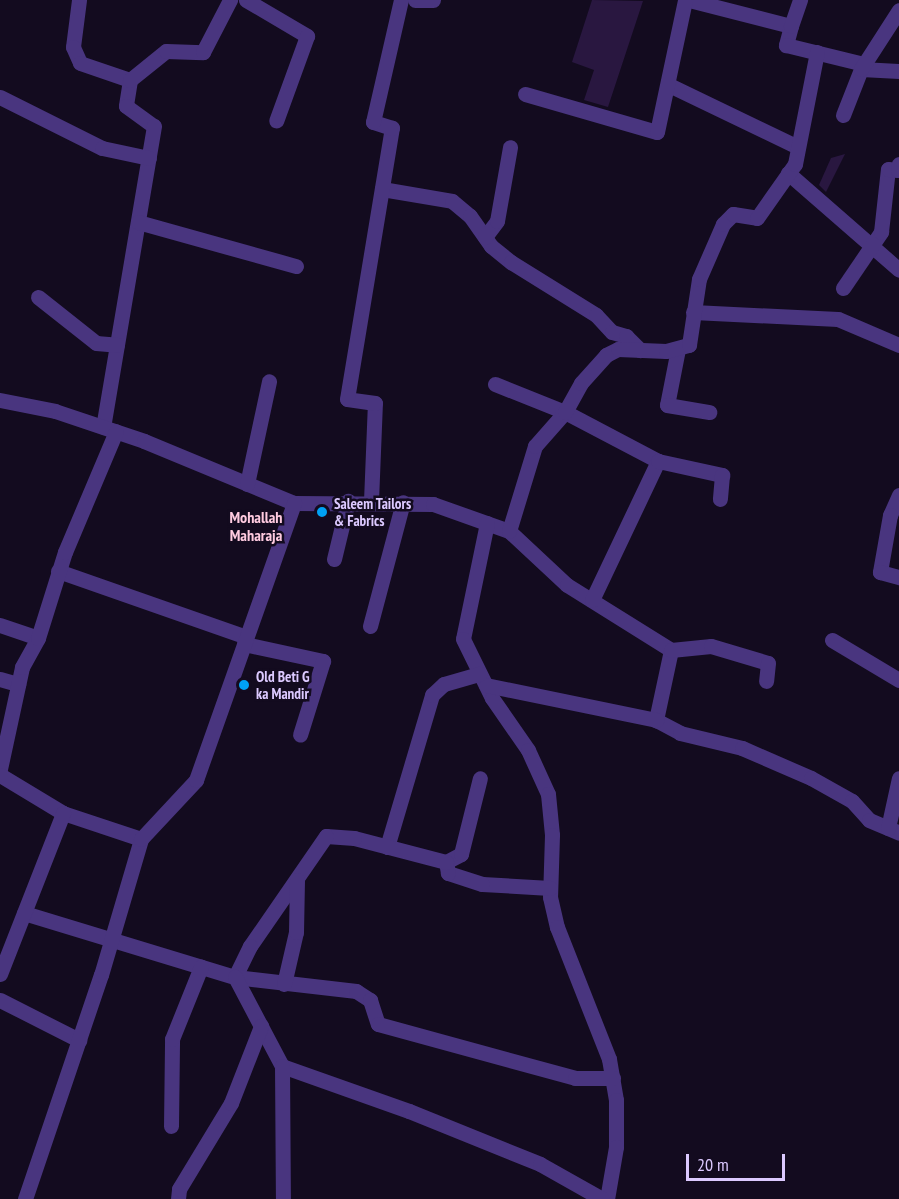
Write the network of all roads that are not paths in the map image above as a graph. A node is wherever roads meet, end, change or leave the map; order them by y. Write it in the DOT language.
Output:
graph roads {
  1 [pos="80,0"];
  2 [pos="230,0"];
  3 [pos="246,0"];
  4 [pos="401,0"];
  5 [pos="415,0"];
  6 [pos="433,0"];
  7 [pos="687,0"];
  8 [pos="800,0"];
  9 [pos="899,10"];
  10 [pos="791,26"];
  11 [pos="817,52"];
  12 [pos="863,67"];
  13 [pos="899,71"];
  14 [pos="130,80"];
  15 [pos="669,85"];
  16 [pos="525,94"];
  17 [pos="0,97"];
  18 [pos="843,115"];
  19 [pos="276,121"];
  20 [pos="510,147"];
  21 [pos="798,147"];
  22 [pos="149,158"];
  23 [pos="899,164"];
  24 [pos="788,173"];
  25 [pos="382,189"];
  26 [pos="138,222"];
  27 [pos="484,237"];
  28 [pos="872,246"];
  29 [pos="296,266"];
  30 [pos="899,270"];
  31 [pos="843,288"];
  32 [pos="38,297"];
  33 [pos="693,312"];
  34 [pos="117,345"];
  35 [pos="899,345"];
  36 [pos="678,349"];
  37 [pos="640,350"];
  38 [pos="269,381"];
  39 [pos="495,384"];
  40 [pos="0,400"];
  41 [pos="565,412"];
  42 [pos="709,412"];
  43 [pos="110,429"];
  44 [pos="658,461"];
  45 [pos="247,484"];
  46 [pos="899,495"];
  47 [pos="720,499"];
  48 [pos="348,501"];
  49 [pos="371,501"];
  50 [pos="403,502"];
  51 [pos="294,503"];
  52 [pos="487,523"];
  53 [pos="509,531"];
  54 [pos="334,559"];
  55 [pos="58,571"];
  56 [pos="899,577"];
  57 [pos="592,600"];
  58 [pos="0,625"];
  59 [pos="370,626"];
  60 [pos="38,638"];
  61 [pos="245,640"];
  62 [pos="832,640"];
  63 [pos="671,650"];
  64 [pos="483,679"];
  65 [pos="0,680"];
  66 [pos="899,680"];
  67 [pos="766,681"];
  68 [pos="18,684"];
  69 [pos="656,720"];
  70 [pos="300,735"];
  71 [pos="0,769"];
  72 [pos="0,775"];
  73 [pos="480,778"];
  74 [pos="899,778"];
  75 [pos="63,813"];
  76 [pos="893,831"];
  77 [pos="141,839"];
  78 [pos="387,847"];
  79 [pos="446,862"];
  80 [pos="297,880"];
  81 [pos="550,888"];
  82 [pos="24,913"];
  83 [pos="111,942"];
  84 [pos="201,967"];
  85 [pos="0,974"];
  86 [pos="235,978"];
  87 [pos="284,984"];
  88 [pos="0,1000"];
  89 [pos="261,1026"];
  90 [pos="79,1040"];
  91 [pos="282,1066"];
  92 [pos="613,1078"];
  93 [pos="171,1126"];
  94 [pos="25,1199"];
  95 [pos="178,1199"];
  96 [pos="283,1199"];
  97 [pos="602,1199"];
  98 [pos="607,1199"];
  1 -- 14 [label="street"];
  2 -- 14 [label="street"];
  3 -- 19 [label="street"];
  4 -- 25 [label="street"];
  5 -- 6 [label="street"];
  7 -- 10 [label="street"];
  7 -- 15 [label="street"];
  8 -- 10 [label="street"];
  9 -- 12 [label="street"];
  10 -- 11 [label="street"];
  11 -- 12 [label="street"];
  11 -- 21 [label="street"];
  12 -- 13 [label="street"];
  12 -- 18 [label="street"];
  14 -- 22 [label="street"];
  15 -- 16 [label="street"];
  15 -- 21 [label="street"];
  17 -- 22 [label="street"];
  20 -- 27 [label="street"];
  21 -- 24 [label="street"];
  22 -- 26 [label="street"];
  23 -- 28 [label="street"];
  24 -- 28 [label="street"];
  24 -- 33 [label="street"];
  25 -- 27 [label="street"];
  25 -- 49 [label="street"];
  26 -- 29 [label="street"];
  26 -- 34 [label="street"];
  27 -- 37 [label="street"];
  28 -- 30 [label="street"];
  28 -- 31 [label="street"];
  32 -- 34 [label="street"];
  33 -- 35 [label="street"];
  33 -- 36 [label="street"];
  34 -- 43 [label="street"];
  36 -- 37 [label="street"];
  36 -- 42 [label="street"];
  37 -- 41 [label="street"];
  38 -- 45 [label="street"];
  39 -- 41 [label="street"];
  40 -- 43 [label="street"];
  41 -- 44 [label="street"];
  41 -- 53 [label="street"];
  43 -- 45 [label="street"];
  43 -- 55 [label="street"];
  44 -- 47 [label="street"];
  44 -- 57 [label="street"];
  45 -- 51 [label="street"];
  46 -- 56 [label="street"];
  48 -- 49 [label="street"];
  48 -- 51 [label="street"];
  48 -- 54 [label="street"];
  49 -- 50 [label="street"];
  50 -- 52 [label="street"];
  50 -- 59 [label="street"];
  51 -- 61 [label="street"];
  52 -- 53 [label="street"];
  52 -- 64 [label="street"];
  53 -- 57 [label="street"];
  55 -- 60 [label="street"];
  55 -- 61 [label="street"];
  57 -- 63 [label="street"];
  58 -- 60 [label="street"];
  60 -- 68 [label="street"];
  61 -- 70 [label="street"];
  61 -- 77 [label="street"];
  62 -- 66 [label="street"];
  63 -- 67 [label="street"];
  63 -- 69 [label="street"];
  64 -- 69 [label="street"];
  64 -- 78 [label="street"];
  64 -- 81 [label="street"];
  65 -- 68 [label="street"];
  68 -- 71 [label="street"];
  69 -- 76 [label="street"];
  72 -- 75 [label="street"];
  73 -- 79 [label="street"];
  74 -- 76 [label="street"];
  75 -- 77 [label="street"];
  75 -- 82 [label="street"];
  77 -- 83 [label="street"];
  78 -- 79 [label="street"];
  78 -- 80 [label="street"];
  79 -- 81 [label="street"];
  80 -- 86 [label="street"];
  80 -- 87 [label="street"];
  81 -- 92 [label="street"];
  82 -- 83 [label="street"];
  82 -- 85 [label="street"];
  83 -- 84 [label="street"];
  83 -- 90 [label="street"];
  84 -- 86 [label="street"];
  84 -- 93 [label="street"];
  86 -- 87 [label="street"];
  86 -- 89 [label="street"];
  87 -- 92 [label="street"];
  88 -- 90 [label="street"];
  89 -- 91 [label="street"];
  89 -- 95 [label="street"];
  90 -- 94 [label="street"];
  91 -- 96 [label="street"];
  91 -- 97 [label="street"];
  92 -- 98 [label="street"];
}
